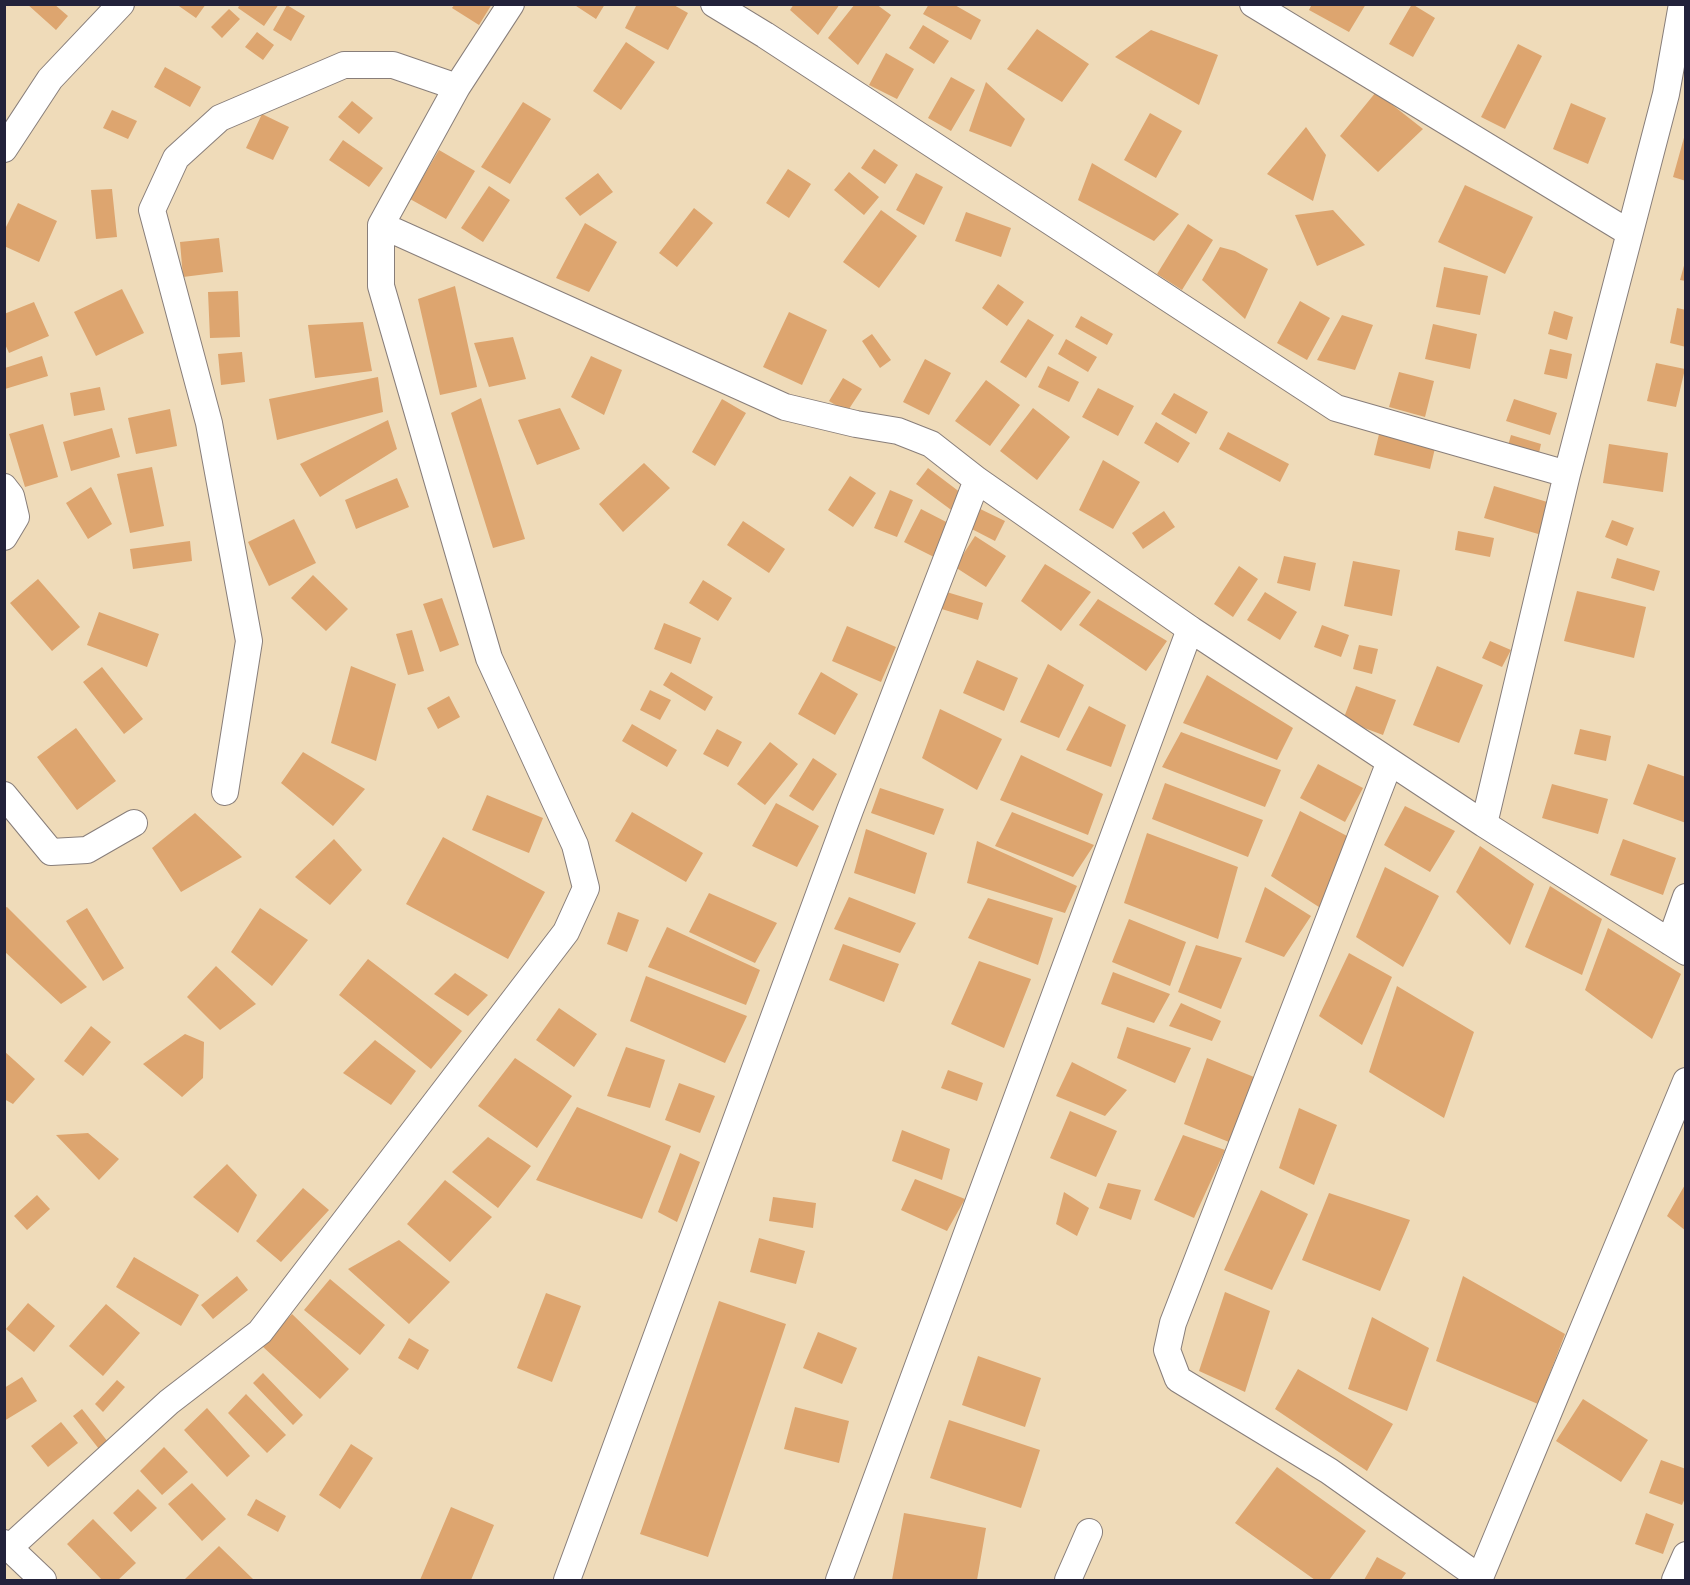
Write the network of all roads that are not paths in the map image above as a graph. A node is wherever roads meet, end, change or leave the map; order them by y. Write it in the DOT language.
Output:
graph roads {
  1 [pos="121,4"];
  2 [pos="511,4"];
  3 [pos="714,4"];
  4 [pos="1253,4"];
  5 [pos="1682,4"];
  6 [pos="457,87"];
  7 [pos="1676,99"];
  8 [pos="4,149"];
  9 [pos="381,225"];
  10 [pos="1628,232"];
  11 [pos="1567,474"];
  12 [pos="977,480"];
  13 [pos="4,487"];
  14 [pos="4,537"];
  15 [pos="1190,629"];
  16 [pos="1389,764"];
  17 [pos="225,792"];
  18 [pos="4,795"];
  19 [pos="134,823"];
  20 [pos="1484,824"];
  21 [pos="1686,897"];
  22 [pos="1678,947"];
  23 [pos="1686,1081"];
  24 [pos="1089,1532"];
  25 [pos="7,1545"];
  26 [pos="1686,1555"];
  27 [pos="1480,1579"];
  28 [pos="43,1581"];
  29 [pos="567,1581"];
  30 [pos="839,1581"];
  31 [pos="1068,1581"];
  32 [pos="1675,1581"];
  1 -- 8 [label="street"];
  2 -- 6 [label="street"];
  3 -- 11 [label="street"];
  4 -- 10 [label="street"];
  5 -- 7 [label="street"];
  6 -- 9 [label="street"];
  6 -- 17 [label="street"];
  7 -- 10 [label="street"];
  9 -- 12 [label="street"];
  9 -- 25 [label="street"];
  10 -- 11 [label="street"];
  11 -- 20 [label="street"];
  12 -- 15 [label="street"];
  12 -- 29 [label="street"];
  13 -- 14 [label="street"];
  15 -- 16 [label="street"];
  15 -- 30 [label="street"];
  16 -- 20 [label="street"];
  16 -- 27 [label="street"];
  18 -- 19 [label="street"];
  20 -- 22 [label="street"];
  21 -- 22 [label="street"];
  23 -- 27 [label="street"];
  24 -- 31 [label="street"];
  25 -- 28 [label="street"];
  26 -- 32 [label="street"];
}
